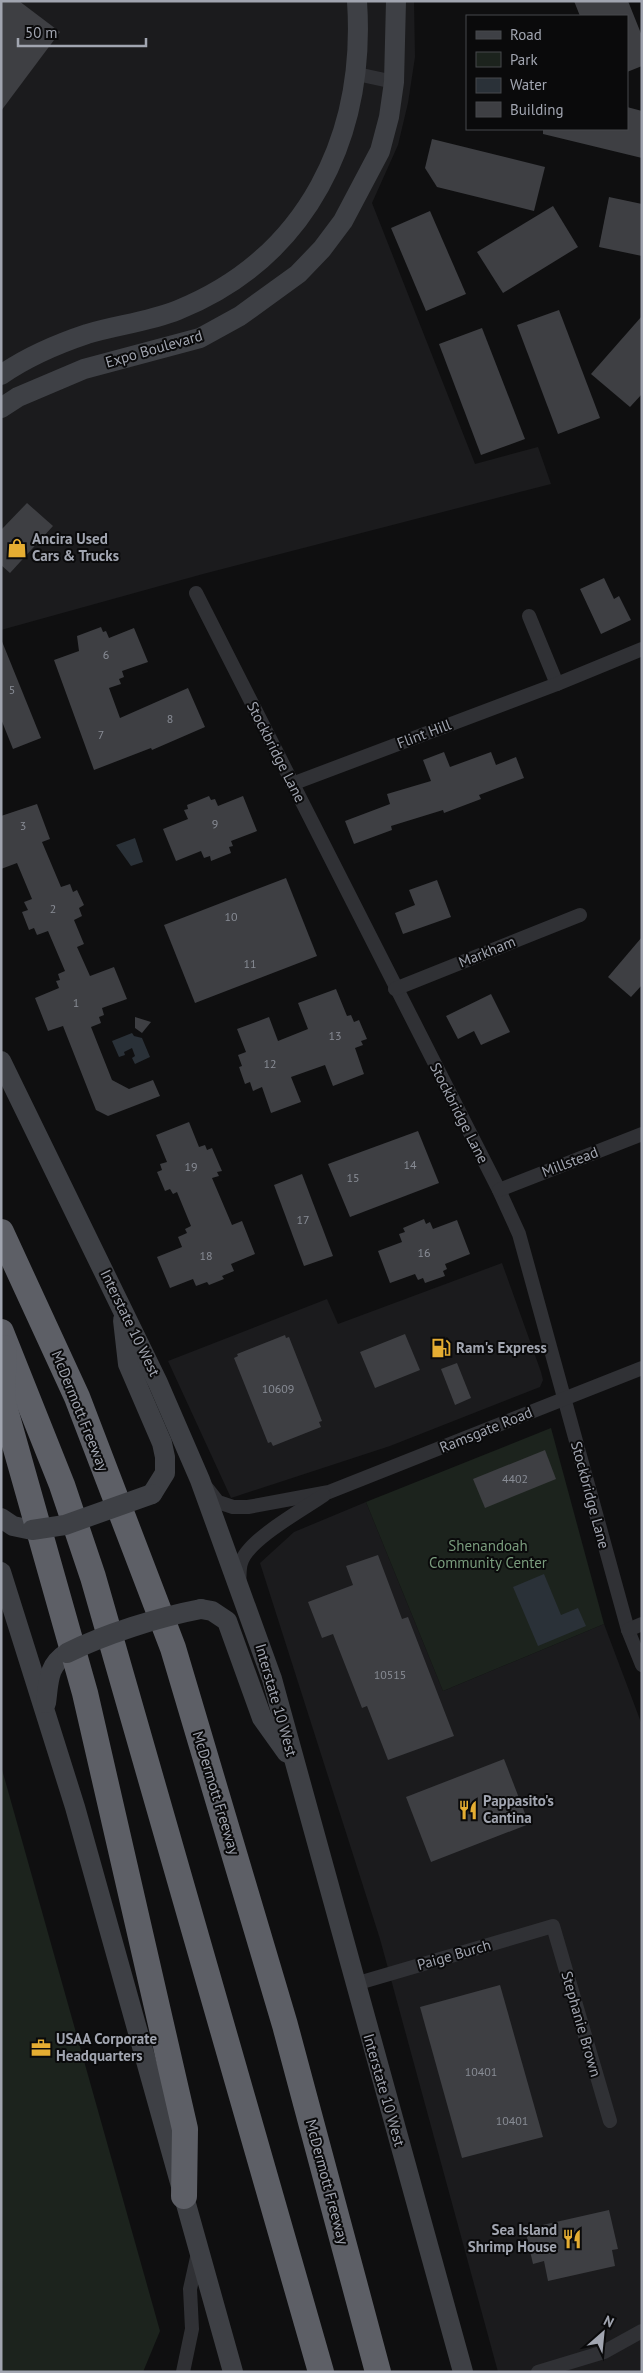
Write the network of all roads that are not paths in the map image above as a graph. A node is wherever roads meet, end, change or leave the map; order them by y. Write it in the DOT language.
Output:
graph roads {
  1 [pos="357,1"];
  2 [pos="396,1"];
  3 [pos="357,74"];
  4 [pos="394,82"];
  5 [pos="1,375"];
  6 [pos="1,408"];
  7 [pos="196,593"];
  8 [pos="529,616"];
  9 [pos="642,649"];
  10 [pos="557,684"];
  11 [pos="292,784"];
  12 [pos="580,916"];
  13 [pos="395,989"];
  14 [pos="1,1061"];
  15 [pos="642,1134"];
  16 [pos="499,1190"];
  17 [pos="1,1232"];
  18 [pos="122,1305"];
  19 [pos="3,1335"];
  20 [pos="642,1368"];
  21 [pos="564,1399"];
  22 [pos="200,1480"];
  23 [pos="329,1492"];
  24 [pos="1,1518"];
  25 [pos="1,1572"];
  26 [pos="239,1584"];
  27 [pos="642,1624"];
  28 [pos="628,1630"];
  29 [pos="642,1665"];
  30 [pos="45,1708"];
  31 [pos="294,1763"];
  32 [pos="553,1926"];
  33 [pos="354,1984"];
  34 [pos="610,2121"];
  35 [pos="184,2196"];
  36 [pos="200,2248"];
  37 [pos="642,2331"];
  38 [pos="183,2372"];
  39 [pos="233,2372"];
  40 [pos="321,2372"];
  41 [pos="378,2372"];
  42 [pos="463,2372"];
  43 [pos="538,2372"];
  1 -- 3 [label="main road, Expo Boulevard"];
  2 -- 4 [label="main road, Expo Boulevard"];
  3 -- 4 [label="street"];
  3 -- 5 [label="main road, Expo Boulevard"];
  4 -- 6 [label="main road, Expo Boulevard"];
  7 -- 11 [label="street, Stockbridge Lane"];
  8 -- 10 [label="street"];
  9 -- 10 [label="street, Flint Hill"];
  10 -- 11 [label="street, Flint Hill"];
  11 -- 13 [label="street, Stockbridge Lane"];
  12 -- 13 [label="street, Markham"];
  13 -- 16 [label="street, Stockbridge Lane"];
  14 -- 18 [label="main road, Interstate 10 West"];
  15 -- 16 [label="street, Millstead"];
  16 -- 21 [label="street, Stockbridge Lane"];
  17 -- 41 [label="highway, McDermott Freeway"];
  18 -- 22 [label="main road, Interstate 10 West"];
  18 -- 24 [label="main road, bridge"];
  19 -- 35 [label="highway"];
  19 -- 40 [label="highway"];
  20 -- 21 [label="street, Ramsgate Road"];
  21 -- 23 [label="street, Ramsgate Road"];
  21 -- 28 [label="street, Stockbridge Lane"];
  22 -- 23 [label="street, Ramsgate Road"];
  22 -- 26 [label="main road, Interstate 10 West"];
  23 -- 26 [label="street, Ramsgate Road"];
  25 -- 30 [label="main road"];
  26 -- 31 [label="main road, Interstate 10 West"];
  27 -- 28 [label="street"];
  28 -- 29 [label="street, Stockbridge Lane"];
  30 -- 31 [label="main road, bridge"];
  30 -- 35 [label="main road"];
  31 -- 33 [label="main road, Interstate 10 West"];
  32 -- 33 [label="street, Paige Burch"];
  32 -- 34 [label="street, Stephanie Brown"];
  33 -- 42 [label="main road, Interstate 10 West"];
  35 -- 36 [label="main road"];
  36 -- 38 [label="street"];
  36 -- 39 [label="main road"];
  37 -- 43 [label="street"];
}
